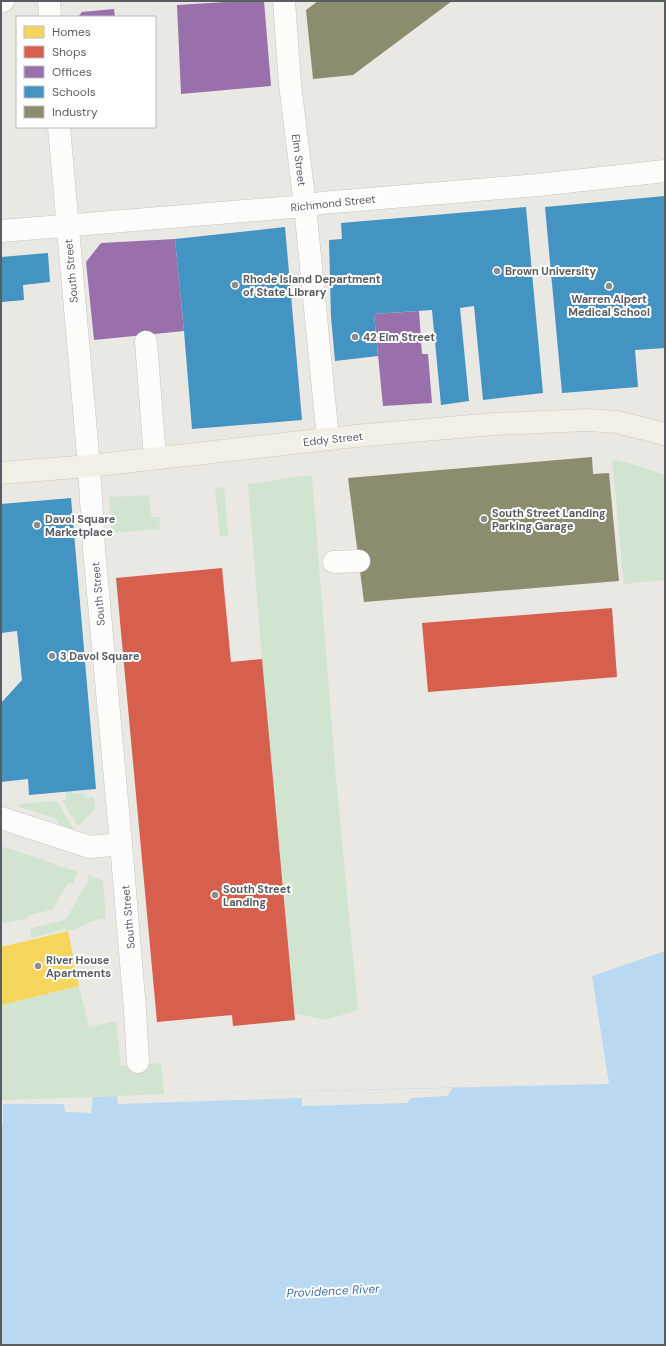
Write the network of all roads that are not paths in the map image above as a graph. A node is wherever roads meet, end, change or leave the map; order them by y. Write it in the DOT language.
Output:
graph roads {
  1 [pos="49,1"];
  2 [pos="284,1"];
  3 [pos="50,16"];
  4 [pos="59,128"];
  5 [pos="665,171"];
  6 [pos="305,206"];
  7 [pos="67,226"];
  8 [pos="1,231"];
  9 [pos="146,342"];
  10 [pos="665,434"];
  11 [pos="328,439"];
  12 [pos="156,458"];
  13 [pos="89,466"];
  14 [pos="1,473"];
  15 [pos="359,561"];
  16 [pos="334,562"];
  17 [pos="1,818"];
  18 [pos="122,844"];
  19 [pos="138,1062"];
  1 -- 3 [label="street"];
  2 -- 6 [label="street, Elm Street"];
  4 -- 7 [label="street, South Street"];
  5 -- 6 [label="street, Richmond Street"];
  6 -- 7 [label="street, Richmond Street"];
  6 -- 11 [label="street, Elm Street"];
  7 -- 8 [label="street, Richmond Street"];
  7 -- 13 [label="street, South Street"];
  9 -- 12 [label="street"];
  10 -- 11 [label="main road, Eddy Street"];
  11 -- 12 [label="main road, Eddy Street"];
  12 -- 13 [label="main road, Eddy Street"];
  13 -- 14 [label="main road, Eddy Street"];
  13 -- 18 [label="street, South Street"];
  15 -- 16 [label="street"];
  17 -- 18 [label="street"];
  18 -- 19 [label="street, South Street"];
}
